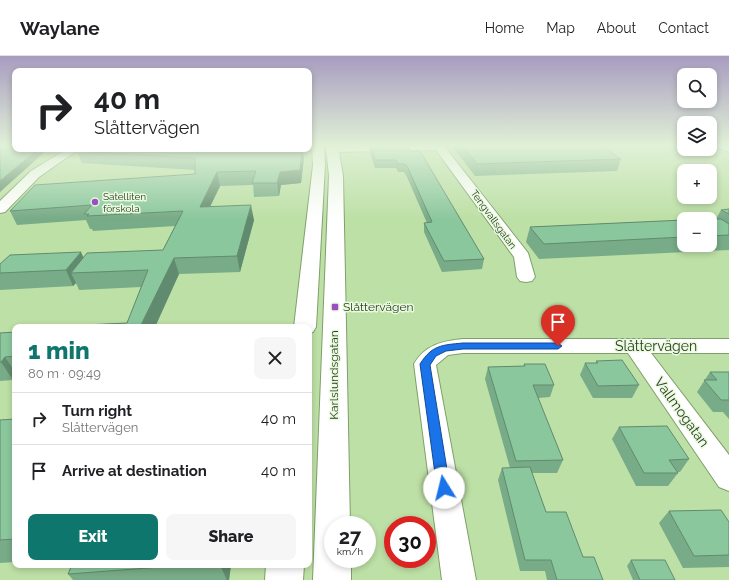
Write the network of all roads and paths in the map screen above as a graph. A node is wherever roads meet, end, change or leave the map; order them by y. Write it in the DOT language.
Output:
graph roads {
  1 [pos="41,170"];
  2 [pos="320,170"];
  3 [pos="331,170"];
  4 [pos="458,170"];
  5 [pos="0,209"];
  6 [pos="526,277"];
  7 [pos="305,324"];
  8 [pos="634,346"];
  9 [pos="729,346"];
  10 [pos="729,478"];
  11 [pos="285,568"];
  12 [pos="284,580"];
  13 [pos="332,580"];
  14 [pos="459,580"];
  1 -- 5 [label="street"];
  2 -- 7 [label="main road"];
  3 -- 13 [label="main road, Karlslundsgatan"];
  4 -- 6 [label="street, Tengvallsgatan"];
  8 -- 9 [label="street, Slåttervägen"];
  8 -- 10 [label="street, Vallmogatan"];
  8 -- 14 [label="street, Slåttervägen"];
  11 -- 12 [label="main road"];
}
